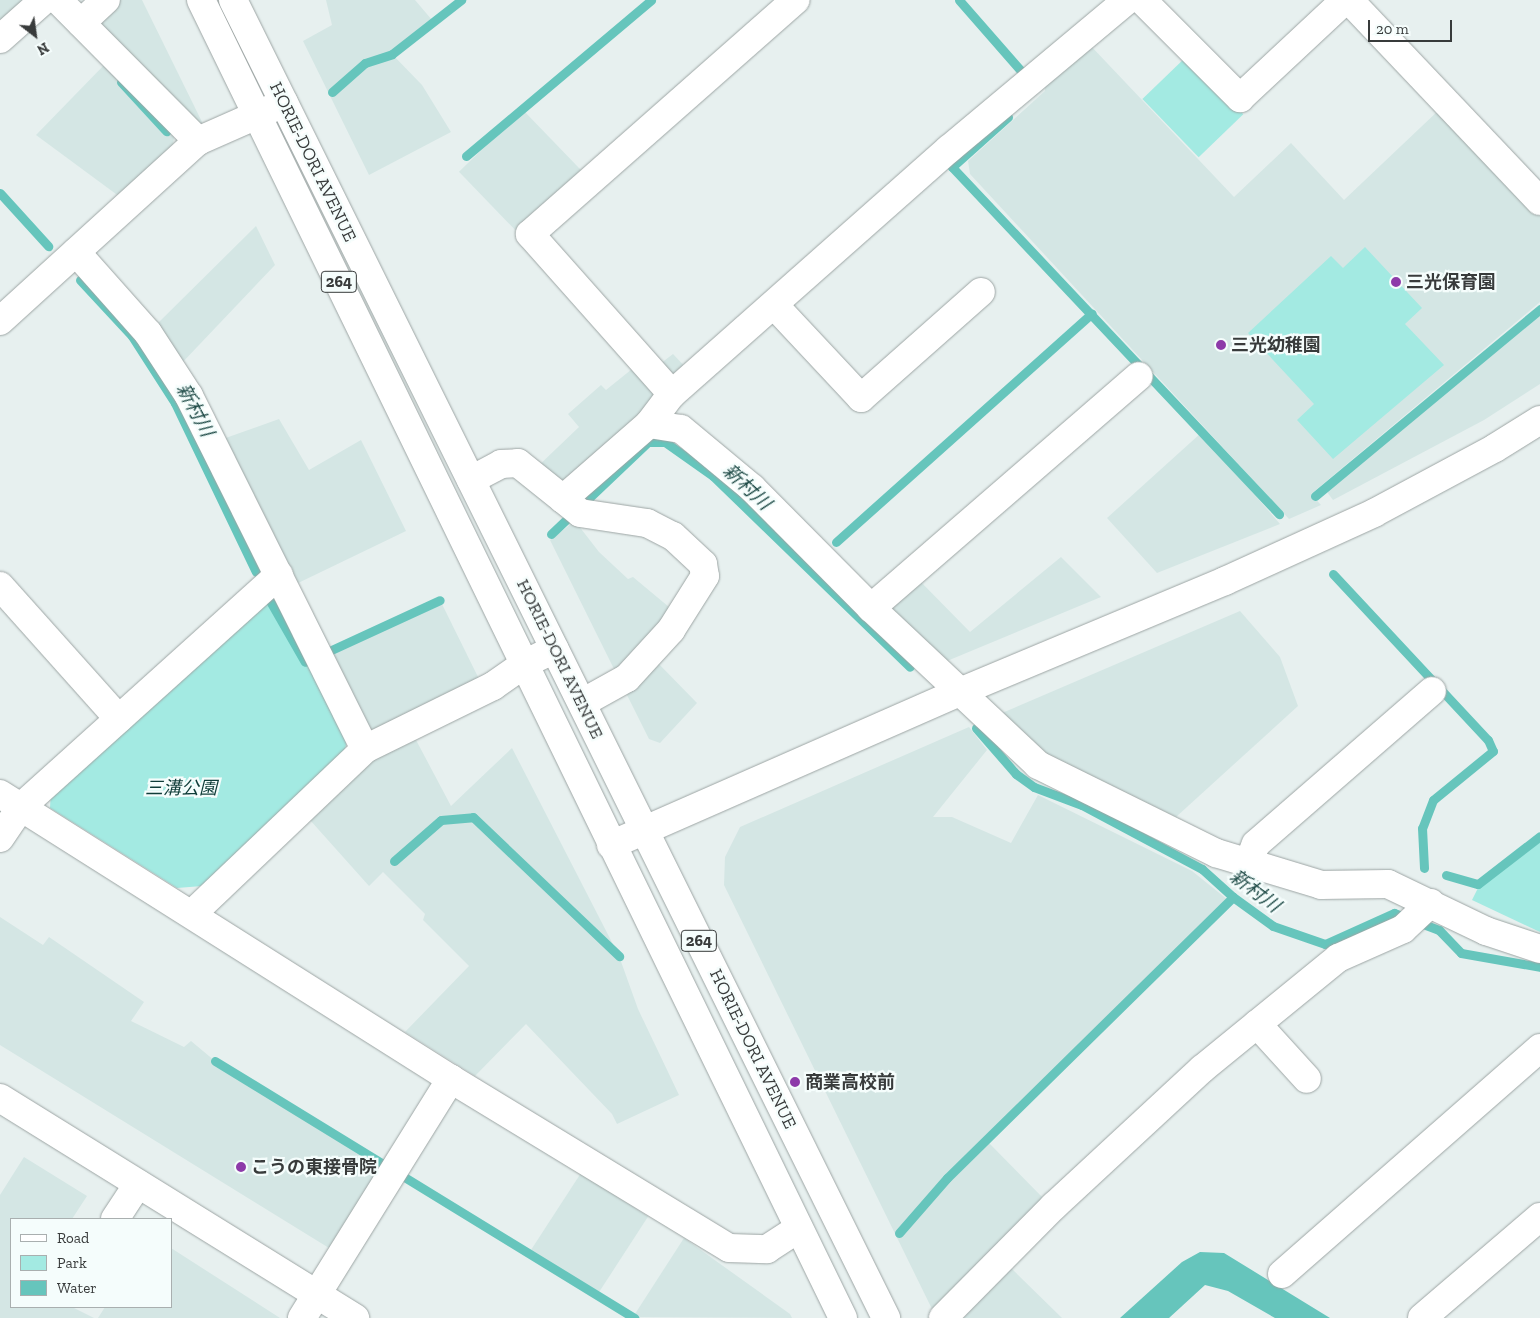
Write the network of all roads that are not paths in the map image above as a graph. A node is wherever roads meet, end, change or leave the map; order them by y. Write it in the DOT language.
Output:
graph roads {
  1 [pos="44,0"];
  2 [pos="58,0"];
  3 [pos="106,0"];
  4 [pos="202,0"];
  5 [pos="233,0"];
  6 [pos="795,0"];
  7 [pos="1127,0"];
  8 [pos="1142,0"];
  9 [pos="1347,0"];
  10 [pos="81,23"];
  11 [pos="0,39"];
  12 [pos="284,102"];
  13 [pos="258,114"];
  14 [pos="198,141"];
  15 [pos="1540,201"];
  16 [pos="76,252"];
  17 [pos="981,292"];
  18 [pos="775,306"];
  19 [pos="0,321"];
  20 [pos="1139,376"];
  21 [pos="672,394"];
  22 [pos="1540,420"];
  23 [pos="649,424"];
  24 [pos="471,480"];
  25 [pos="572,506"];
  26 [pos="279,575"];
  27 [pos="0,586"];
  28 [pos="871,608"];
  29 [pos="555,649"];
  30 [pos="524,664"];
  31 [pos="962,691"];
  32 [pos="1432,691"];
  33 [pos="582,703"];
  34 [pos="119,719"];
  35 [pos="365,749"];
  36 [pos="11,801"];
  37 [pos="644,829"];
  38 [pos="0,838"];
  39 [pos="611,845"];
  40 [pos="1249,861"];
  41 [pos="1431,903"];
  42 [pos="193,913"];
  43 [pos="1540,949"];
  44 [pos="1257,1024"];
  45 [pos="1540,1048"];
  46 [pos="451,1079"];
  47 [pos="1306,1079"];
  48 [pos="0,1098"];
  49 [pos="138,1184"];
  50 [pos="1540,1217"];
  51 [pos="116,1218"];
  52 [pos="800,1228"];
  53 [pos="1282,1274"];
  54 [pos="317,1295"];
  55 [pos="302,1318"];
  56 [pos="355,1318"];
  57 [pos="843,1318"];
  58 [pos="886,1318"];
  59 [pos="943,1318"];
  60 [pos="1422,1318"];
  1 -- 11 [label="main road"];
  2 -- 10 [label="main road"];
  3 -- 10 [label="main road"];
  4 -- 13 [label="main road, HORIE-DORI AVENUE / 264"];
  5 -- 12 [label="main road, HORIE-DORI AVENUE / 264"];
  6 -- 21 [label="main road"];
  7 -- 18 [label="main road"];
  8 -- 9 [label="main road"];
  9 -- 15 [label="main road"];
  10 -- 14 [label="main road"];
  12 -- 13 [label="main road"];
  12 -- 24 [label="main road, HORIE-DORI AVENUE / 264"];
  13 -- 14 [label="main road"];
  13 -- 30 [label="main road, HORIE-DORI AVENUE / 264"];
  14 -- 16 [label="main road"];
  16 -- 19 [label="main road"];
  16 -- 26 [label="main road"];
  17 -- 18 [label="main road"];
  18 -- 21 [label="main road"];
  20 -- 28 [label="main road"];
  21 -- 23 [label="main road"];
  22 -- 31 [label="main road"];
  23 -- 25 [label="main road"];
  23 -- 28 [label="main road"];
  24 -- 25 [label="main road"];
  24 -- 29 [label="main road, HORIE-DORI AVENUE / 264"];
  25 -- 33 [label="main road"];
  26 -- 34 [label="main road"];
  26 -- 35 [label="main road"];
  27 -- 34 [label="main road"];
  28 -- 31 [label="main road"];
  29 -- 30 [label="main road"];
  29 -- 33 [label="main road, HORIE-DORI AVENUE / 264"];
  30 -- 35 [label="main road"];
  30 -- 39 [label="main road, HORIE-DORI AVENUE / 264"];
  31 -- 37 [label="main road"];
  31 -- 40 [label="main road"];
  32 -- 40 [label="main road"];
  33 -- 37 [label="main road, HORIE-DORI AVENUE / 264"];
  34 -- 36 [label="main road"];
  35 -- 42 [label="main road"];
  36 -- 38 [label="main road"];
  36 -- 42 [label="main road"];
  37 -- 39 [label="main road"];
  37 -- 58 [label="main road, HORIE-DORI AVENUE / 264"];
  39 -- 52 [label="main road, HORIE-DORI AVENUE / 264"];
  40 -- 41 [label="main road"];
  41 -- 43 [label="main road"];
  41 -- 44 [label="main road"];
  42 -- 46 [label="main road"];
  44 -- 47 [label="main road"];
  44 -- 59 [label="main road"];
  45 -- 53 [label="main road"];
  46 -- 52 [label="main road"];
  46 -- 54 [label="main road"];
  48 -- 49 [label="main road"];
  49 -- 51 [label="main road"];
  49 -- 54 [label="main road"];
  50 -- 60 [label="main road"];
  52 -- 57 [label="main road, HORIE-DORI AVENUE / 264"];
  54 -- 55 [label="main road"];
  54 -- 56 [label="main road"];
}
